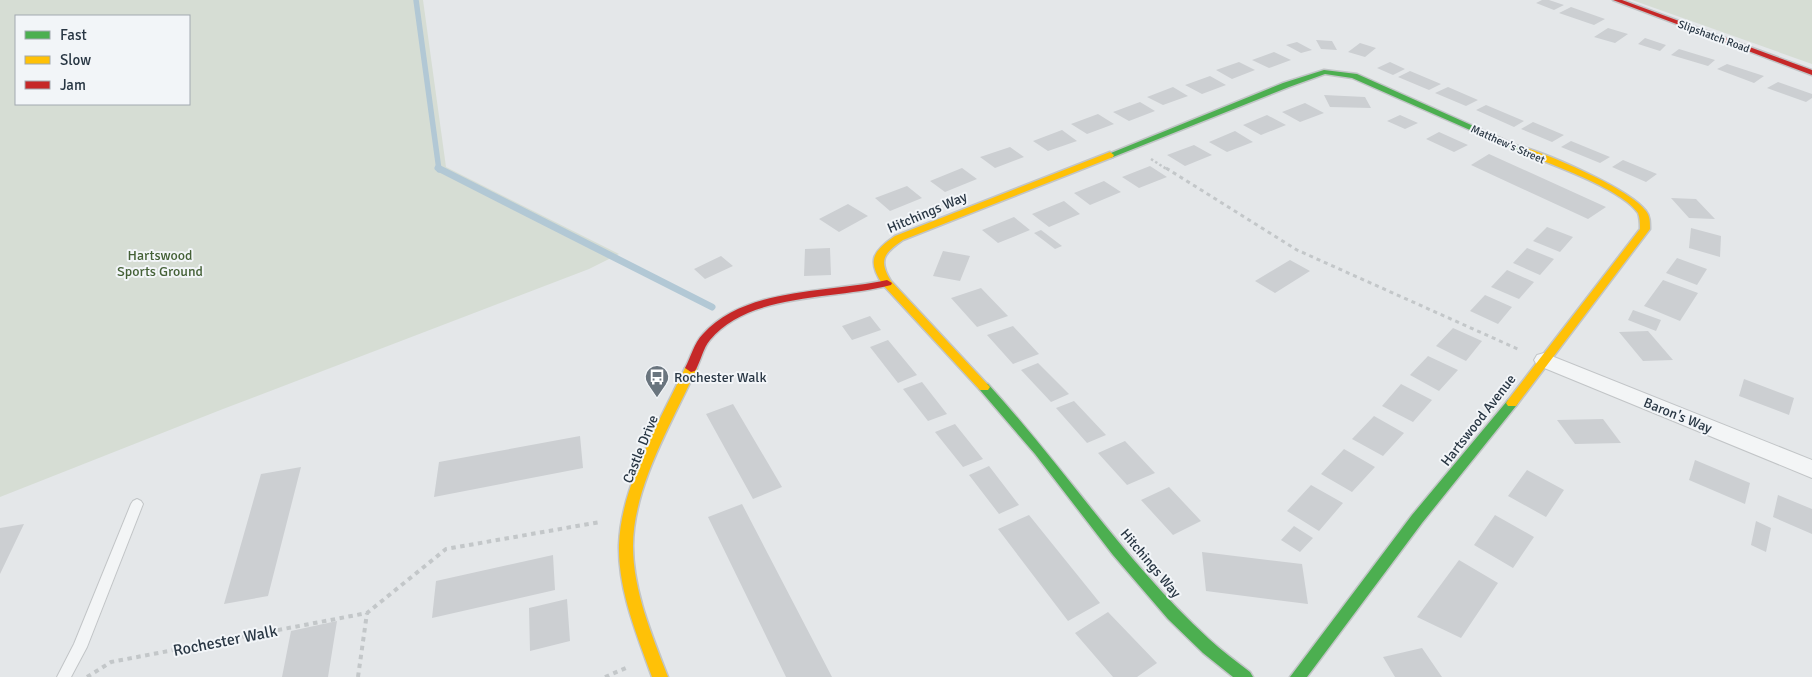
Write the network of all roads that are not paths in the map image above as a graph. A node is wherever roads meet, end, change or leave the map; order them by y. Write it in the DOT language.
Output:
graph roads {
  1 [pos="1616,0"];
  2 [pos="1812,73"];
  3 [pos="1407,99"];
  4 [pos="1609,188"];
  5 [pos="887,283"];
  6 [pos="1544,360"];
  7 [pos="1812,469"];
  8 [pos="137,504"];
  9 [pos="64,677"];
  10 [pos="660,677"];
  11 [pos="1245,677"];
  12 [pos="1298,677"];
  1 -- 2 [label="street, Slipshatch Road"];
  3 -- 4 [label="street, Matthew's Street"];
  3 -- 5 [label="street, Hitchings Way"];
  4 -- 6 [label="street, Hartswood Avenue"];
  5 -- 10 [label="street, Castle Drive"];
  5 -- 11 [label="street, Hitchings Way"];
  6 -- 7 [label="street, Baron's Way"];
  6 -- 12 [label="street, Hartswood Avenue"];
  8 -- 9 [label="lane"];
}
